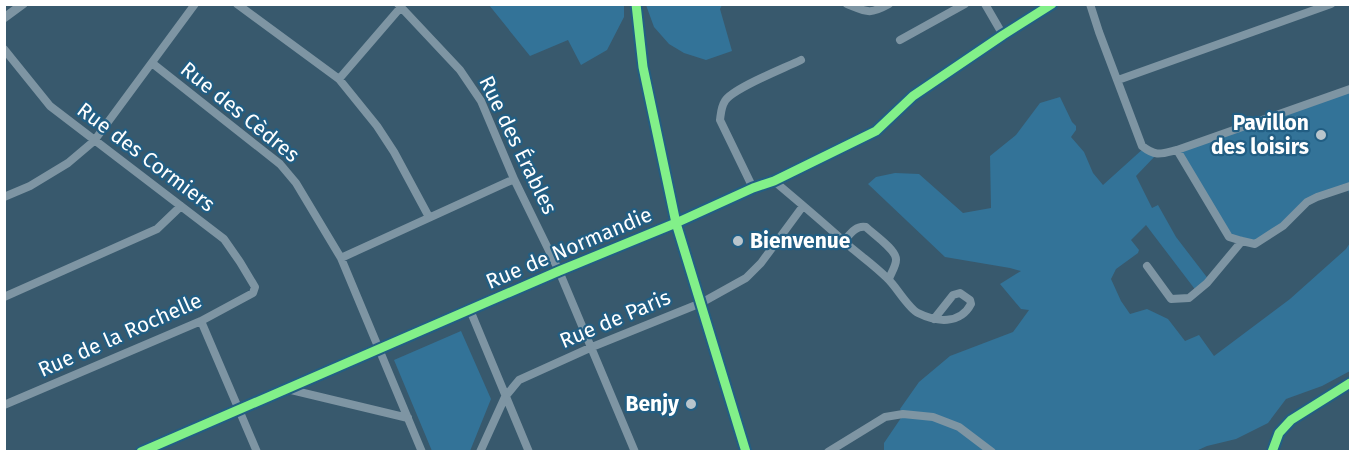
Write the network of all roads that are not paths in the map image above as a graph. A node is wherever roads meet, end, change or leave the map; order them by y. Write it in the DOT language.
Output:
graph roads {
  1 [pos="23,4"];
  2 [pos="195,4"];
  3 [pos="237,4"];
  4 [pos="636,4"];
  5 [pos="847,4"];
  6 [pos="889,4"];
  7 [pos="964,4"];
  8 [pos="985,4"];
  9 [pos="1052,4"];
  10 [pos="1090,4"];
  11 [pos="1331,4"];
  12 [pos="400,6"];
  13 [pos="4,18"];
  14 [pos="1003,35"];
  15 [pos="900,40"];
  16 [pos="4,49"];
  17 [pos="801,60"];
  18 [pos="152,63"];
  19 [pos="339,79"];
  20 [pos="1118,80"];
  21 [pos="1350,89"];
  22 [pos="94,141"];
  23 [pos="1177,150"];
  24 [pos="514,179"];
  25 [pos="774,181"];
  26 [pos="1350,186"];
  27 [pos="753,188"];
  28 [pos="4,197"];
  29 [pos="181,206"];
  30 [pos="803,206"];
  31 [pos="429,217"];
  32 [pos="676,223"];
  33 [pos="844,241"];
  34 [pos="1242,242"];
  35 [pos="340,258"];
  36 [pos="1147,266"];
  37 [pos="559,271"];
  38 [pos="889,279"];
  39 [pos="248,296"];
  40 [pos="4,297"];
  41 [pos="701,303"];
  42 [pos="470,310"];
  43 [pos="934,319"];
  44 [pos="201,321"];
  45 [pos="592,347"];
  46 [pos="379,349"];
  47 [pos="287,389"];
  48 [pos="505,397"];
  49 [pos="4,405"];
  50 [pos="239,409"];
  51 [pos="408,418"];
  52 [pos="840,448"];
  53 [pos="141,452"];
  54 [pos="257,452"];
  55 [pos="422,452"];
  56 [pos="480,452"];
  57 [pos="529,452"];
  58 [pos="635,452"];
  59 [pos="746,452"];
  60 [pos="828,452"];
  61 [pos="992,452"];
  1 -- 13 [label="street"];
  2 -- 18 [label="street"];
  3 -- 19 [label="street"];
  4 -- 32 [label="main road"];
  5 -- 6 [label="street"];
  7 -- 15 [label="street"];
  8 -- 14 [label="street"];
  9 -- 14 [label="street, Rue de Normandie"];
  10 -- 20 [label="street"];
  11 -- 20 [label="street"];
  12 -- 19 [label="street"];
  12 -- 24 [label="street, Rue des Érables"];
  14 -- 25 [label="street, Rue de Normandie"];
  16 -- 22 [label="street, Rue des Cormiers"];
  17 -- 27 [label="street"];
  18 -- 22 [label="street"];
  18 -- 35 [label="street, Rue des Cèdres"];
  19 -- 31 [label="street"];
  20 -- 23 [label="street"];
  21 -- 23 [label="street"];
  22 -- 28 [label="street"];
  22 -- 29 [label="street, Rue des Cormiers"];
  23 -- 34 [label="street"];
  24 -- 31 [label="street"];
  24 -- 37 [label="street, Rue des Érables"];
  25 -- 27 [label="street, Rue de Normandie"];
  25 -- 30 [label="street"];
  26 -- 34 [label="street"];
  27 -- 32 [label="street, Rue de Normandie"];
  29 -- 39 [label="street, Rue des Cormiers"];
  29 -- 40 [label="street"];
  30 -- 33 [label="street"];
  30 -- 41 [label="street, Rue de Paris"];
  31 -- 35 [label="street"];
  32 -- 37 [label="street, Rue de Normandie"];
  32 -- 41 [label="main road"];
  33 -- 38 [label="street"];
  33 -- 38 [label="street"];
  34 -- 36 [label="street"];
  35 -- 46 [label="street, Rue des Cèdres"];
  37 -- 42 [label="street, Rue de Normandie"];
  37 -- 45 [label="street, Rue des Érables"];
  38 -- 43 [label="street"];
  39 -- 44 [label="street, Rue de la Rochelle"];
  41 -- 45 [label="street, Rue de Paris"];
  41 -- 59 [label="main road"];
  42 -- 46 [label="street, Rue de Normandie"];
  42 -- 48 [label="street"];
  43 -- 43 [label="street"];
  44 -- 49 [label="street, Rue de la Rochelle"];
  44 -- 50 [label="street"];
  45 -- 48 [label="street, Rue de Paris"];
  45 -- 58 [label="street, Rue des Érables"];
  46 -- 47 [label="street, Rue de Normandie"];
  46 -- 51 [label="street, Rue des Cèdres"];
  47 -- 50 [label="street, Rue de Normandie"];
  47 -- 51 [label="street"];
  48 -- 56 [label="street, Rue de Paris"];
  48 -- 57 [label="street"];
  50 -- 53 [label="street, Rue de Normandie"];
  50 -- 54 [label="street"];
  51 -- 55 [label="street, Rue des Cèdres"];
  52 -- 60 [label="street"];
  52 -- 61 [label="street"];
}
